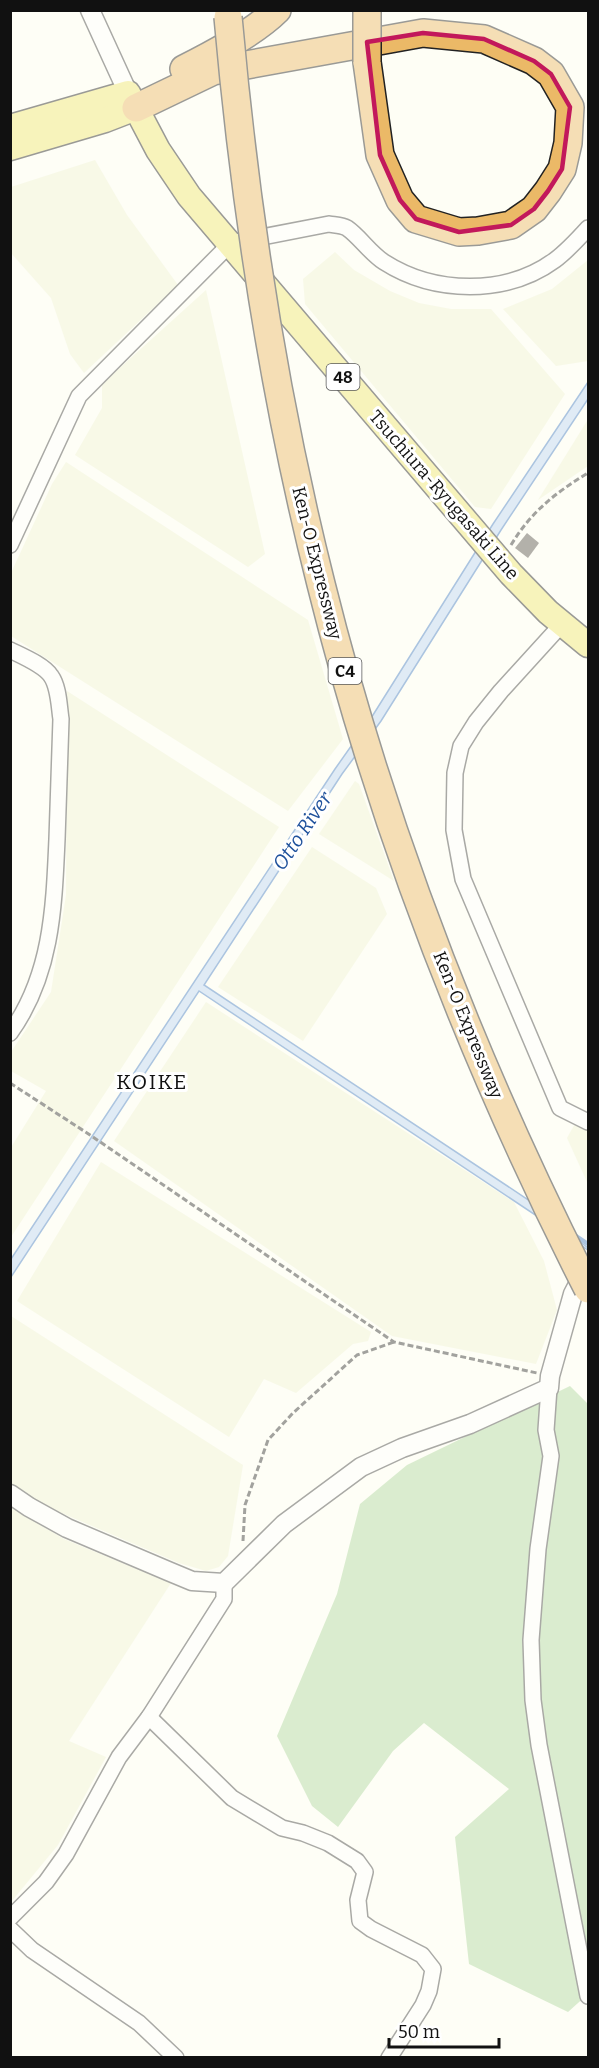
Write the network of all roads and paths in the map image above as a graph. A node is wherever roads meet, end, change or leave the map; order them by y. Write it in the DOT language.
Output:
graph roads {
  1 [pos="90,10"];
  2 [pos="277,10"];
  3 [pos="367,10"];
  4 [pos="227,14"];
  5 [pos="132,101"];
  6 [pos="10,127"];
  7 [pos="10,148"];
  8 [pos="588,228"];
  9 [pos="231,243"];
  10 [pos="588,473"];
  11 [pos="10,545"];
  12 [pos="499,560"];
  13 [pos="562,624"];
  14 [pos="588,645"];
  15 [pos="10,650"];
  16 [pos="10,1033"];
  17 [pos="10,1083"];
  18 [pos="588,1122"];
  19 [pos="588,1264"];
  20 [pos="588,1289"];
  21 [pos="394,1342"];
  22 [pos="549,1382"];
  23 [pos="10,1494"];
  24 [pos="242,1565"];
  25 [pos="224,1583"];
  26 [pos="149,1717"];
  27 [pos="10,1918"];
  28 [pos="10,1929"];
  29 [pos="588,1996"];
  30 [pos="391,2057"];
  31 [pos="176,2058"];
  1 -- 5 [label="street"];
  2 -- 5 [label="highway"];
  3 -- 5 [label="highway, bridge"];
  4 -- 20 [label="highway, Ken-O Expressway / C4, bridge"];
  5 -- 6 [label="main road"];
  5 -- 7 [label="main road"];
  5 -- 9 [label="main road, Tsuchiura-Ryugasaki Line / 48"];
  8 -- 9 [label="street"];
  9 -- 11 [label="street"];
  9 -- 12 [label="main road, Tsuchiura-Ryugasaki Line / 48"];
  10 -- 12 [label="path"];
  12 -- 13 [label="main road, Tsuchiura-Ryugasaki Line / 48"];
  13 -- 14 [label="main road, Tsuchiura-Ryugasaki Line / 48"];
  13 -- 18 [label="street"];
  15 -- 16 [label="street"];
  17 -- 21 [label="path"];
  19 -- 22 [label="street"];
  21 -- 22 [label="path"];
  21 -- 24 [label="path"];
  22 -- 24 [label="street"];
  22 -- 29 [label="street"];
  23 -- 25 [label="street"];
  24 -- 25 [label="street"];
  25 -- 26 [label="street"];
  26 -- 27 [label="street"];
  26 -- 30 [label="street"];
  28 -- 31 [label="street"];
}
